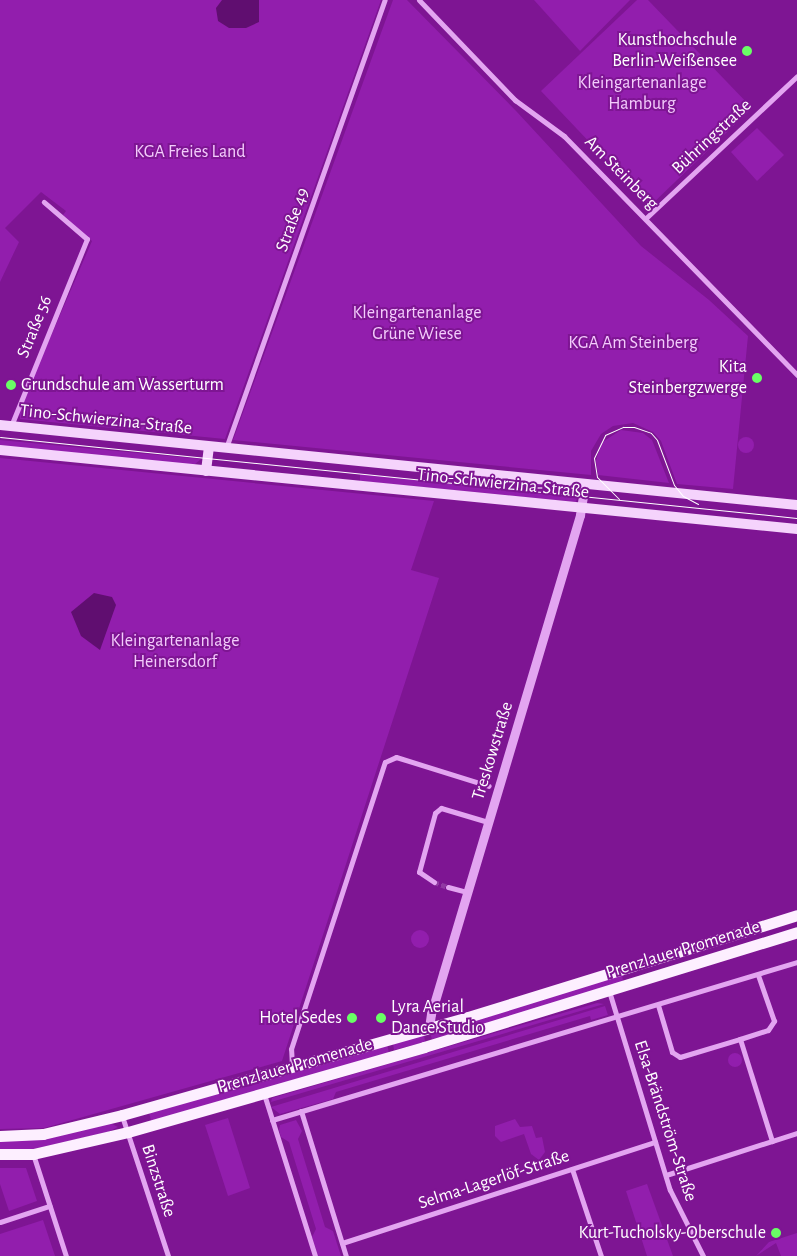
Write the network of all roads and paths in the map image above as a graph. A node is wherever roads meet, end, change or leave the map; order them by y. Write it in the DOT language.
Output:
graph roads {
  1 [pos="385,0"];
  2 [pos="419,0"];
  3 [pos="797,76"];
  4 [pos="44,202"];
  5 [pos="646,218"];
  6 [pos="797,375"];
  7 [pos="0,425"];
  8 [pos="11,427"];
  9 [pos="209,448"];
  10 [pos="225,449"];
  11 [pos="0,450"];
  12 [pos="206,471"];
  13 [pos="584,484"];
  14 [pos="797,504"];
  15 [pos="582,508"];
  16 [pos="797,529"];
  17 [pos="489,786"];
  18 [pos="488,822"];
  19 [pos="434,882"];
  20 [pos="448,886"];
  21 [pos="467,892"];
  22 [pos="797,915"];
  23 [pos="797,932"];
  24 [pos="797,963"];
  25 [pos="758,974"];
  26 [pos="609,991"];
  27 [pos="658,1005"];
  28 [pos="617,1017"];
  29 [pos="429,1028"];
  30 [pos="740,1039"];
  31 [pos="292,1067"];
  32 [pos="264,1093"];
  33 [pos="301,1111"];
  34 [pos="122,1115"];
  35 [pos="272,1120"];
  36 [pos="128,1132"];
  37 [pos="797,1133"];
  38 [pos="0,1136"];
  39 [pos="772,1141"];
  40 [pos="655,1142"];
  41 [pos="0,1154"];
  42 [pos="33,1154"];
  43 [pos="572,1169"];
  44 [pos="666,1174"];
  45 [pos="49,1206"];
  46 [pos="0,1222"];
  47 [pos="342,1243"];
  48 [pos="66,1256"];
  49 [pos="168,1256"];
  50 [pos="314,1256"];
  51 [pos="346,1256"];
  52 [pos="601,1256"];
  53 [pos="703,1256"];
  1 -- 10 [label="street, Straße 49"];
  2 -- 5 [label="street, Am Steinberg"];
  3 -- 5 [label="street, Bühringstraße"];
  4 -- 8 [label="street, Straße 56"];
  5 -- 6 [label="street, Am Steinberg"];
  7 -- 8 [label="main road, Tino-Schwierzina-Straße"];
  8 -- 9 [label="main road, Tino-Schwierzina-Straße"];
  9 -- 10 [label="main road, Tino-Schwierzina-Straße"];
  9 -- 12 [label="main road, Tino-Schwierzina-Straße"];
  10 -- 13 [label="main road, Tino-Schwierzina-Straße"];
  11 -- 12 [label="main road, Tino-Schwierzina-Straße"];
  12 -- 15 [label="main road, Tino-Schwierzina-Straße"];
  13 -- 14 [label="main road, Tino-Schwierzina-Straße"];
  13 -- 15 [label="street, Treskowstraße"];
  15 -- 16 [label="main road, Tino-Schwierzina-Straße"];
  15 -- 18 [label="street, Treskowstraße"];
  17 -- 31 [label="street"];
  18 -- 19 [label="street"];
  18 -- 21 [label="street, Treskowstraße"];
  20 -- 21 [label="street"];
  21 -- 29 [label="street, Treskowstraße"];
  22 -- 29 [label="main road, Prenzlauer Promenade"];
  23 -- 26 [label="main road, Prenzlauer Promenade"];
  24 -- 25 [label="street"];
  25 -- 27 [label="street"];
  25 -- 30 [label="street"];
  26 -- 28 [label="street, Elsa-Brändström-Straße"];
  26 -- 32 [label="main road, Prenzlauer Promenade"];
  27 -- 28 [label="street"];
  27 -- 30 [label="street"];
  28 -- 33 [label="street"];
  28 -- 40 [label="street, Elsa-Brändström-Straße"];
  29 -- 31 [label="main road, Prenzlauer Promenade"];
  30 -- 39 [label="street"];
  31 -- 34 [label="main road, Prenzlauer Promenade"];
  32 -- 35 [label="street"];
  32 -- 36 [label="main road, Prenzlauer Promenade"];
  33 -- 35 [label="street"];
  33 -- 47 [label="street"];
  34 -- 36 [label="street, Binzstraße"];
  34 -- 38 [label="main road, Prenzlauer Promenade"];
  35 -- 50 [label="street"];
  36 -- 42 [label="main road, Prenzlauer Promenade"];
  36 -- 49 [label="street, Binzstraße"];
  37 -- 39 [label="street"];
  39 -- 44 [label="street"];
  40 -- 43 [label="street, Selma-Lagerlöf-Straße"];
  40 -- 44 [label="street, Elsa-Brändström-Straße"];
  41 -- 42 [label="main road, Prenzlauer Promenade"];
  42 -- 45 [label="street"];
  43 -- 47 [label="street, Selma-Lagerlöf-Straße"];
  43 -- 52 [label="street"];
  44 -- 53 [label="street, Elsa-Brändström-Straße"];
  45 -- 46 [label="street"];
  45 -- 48 [label="street"];
  47 -- 51 [label="street"];
}
